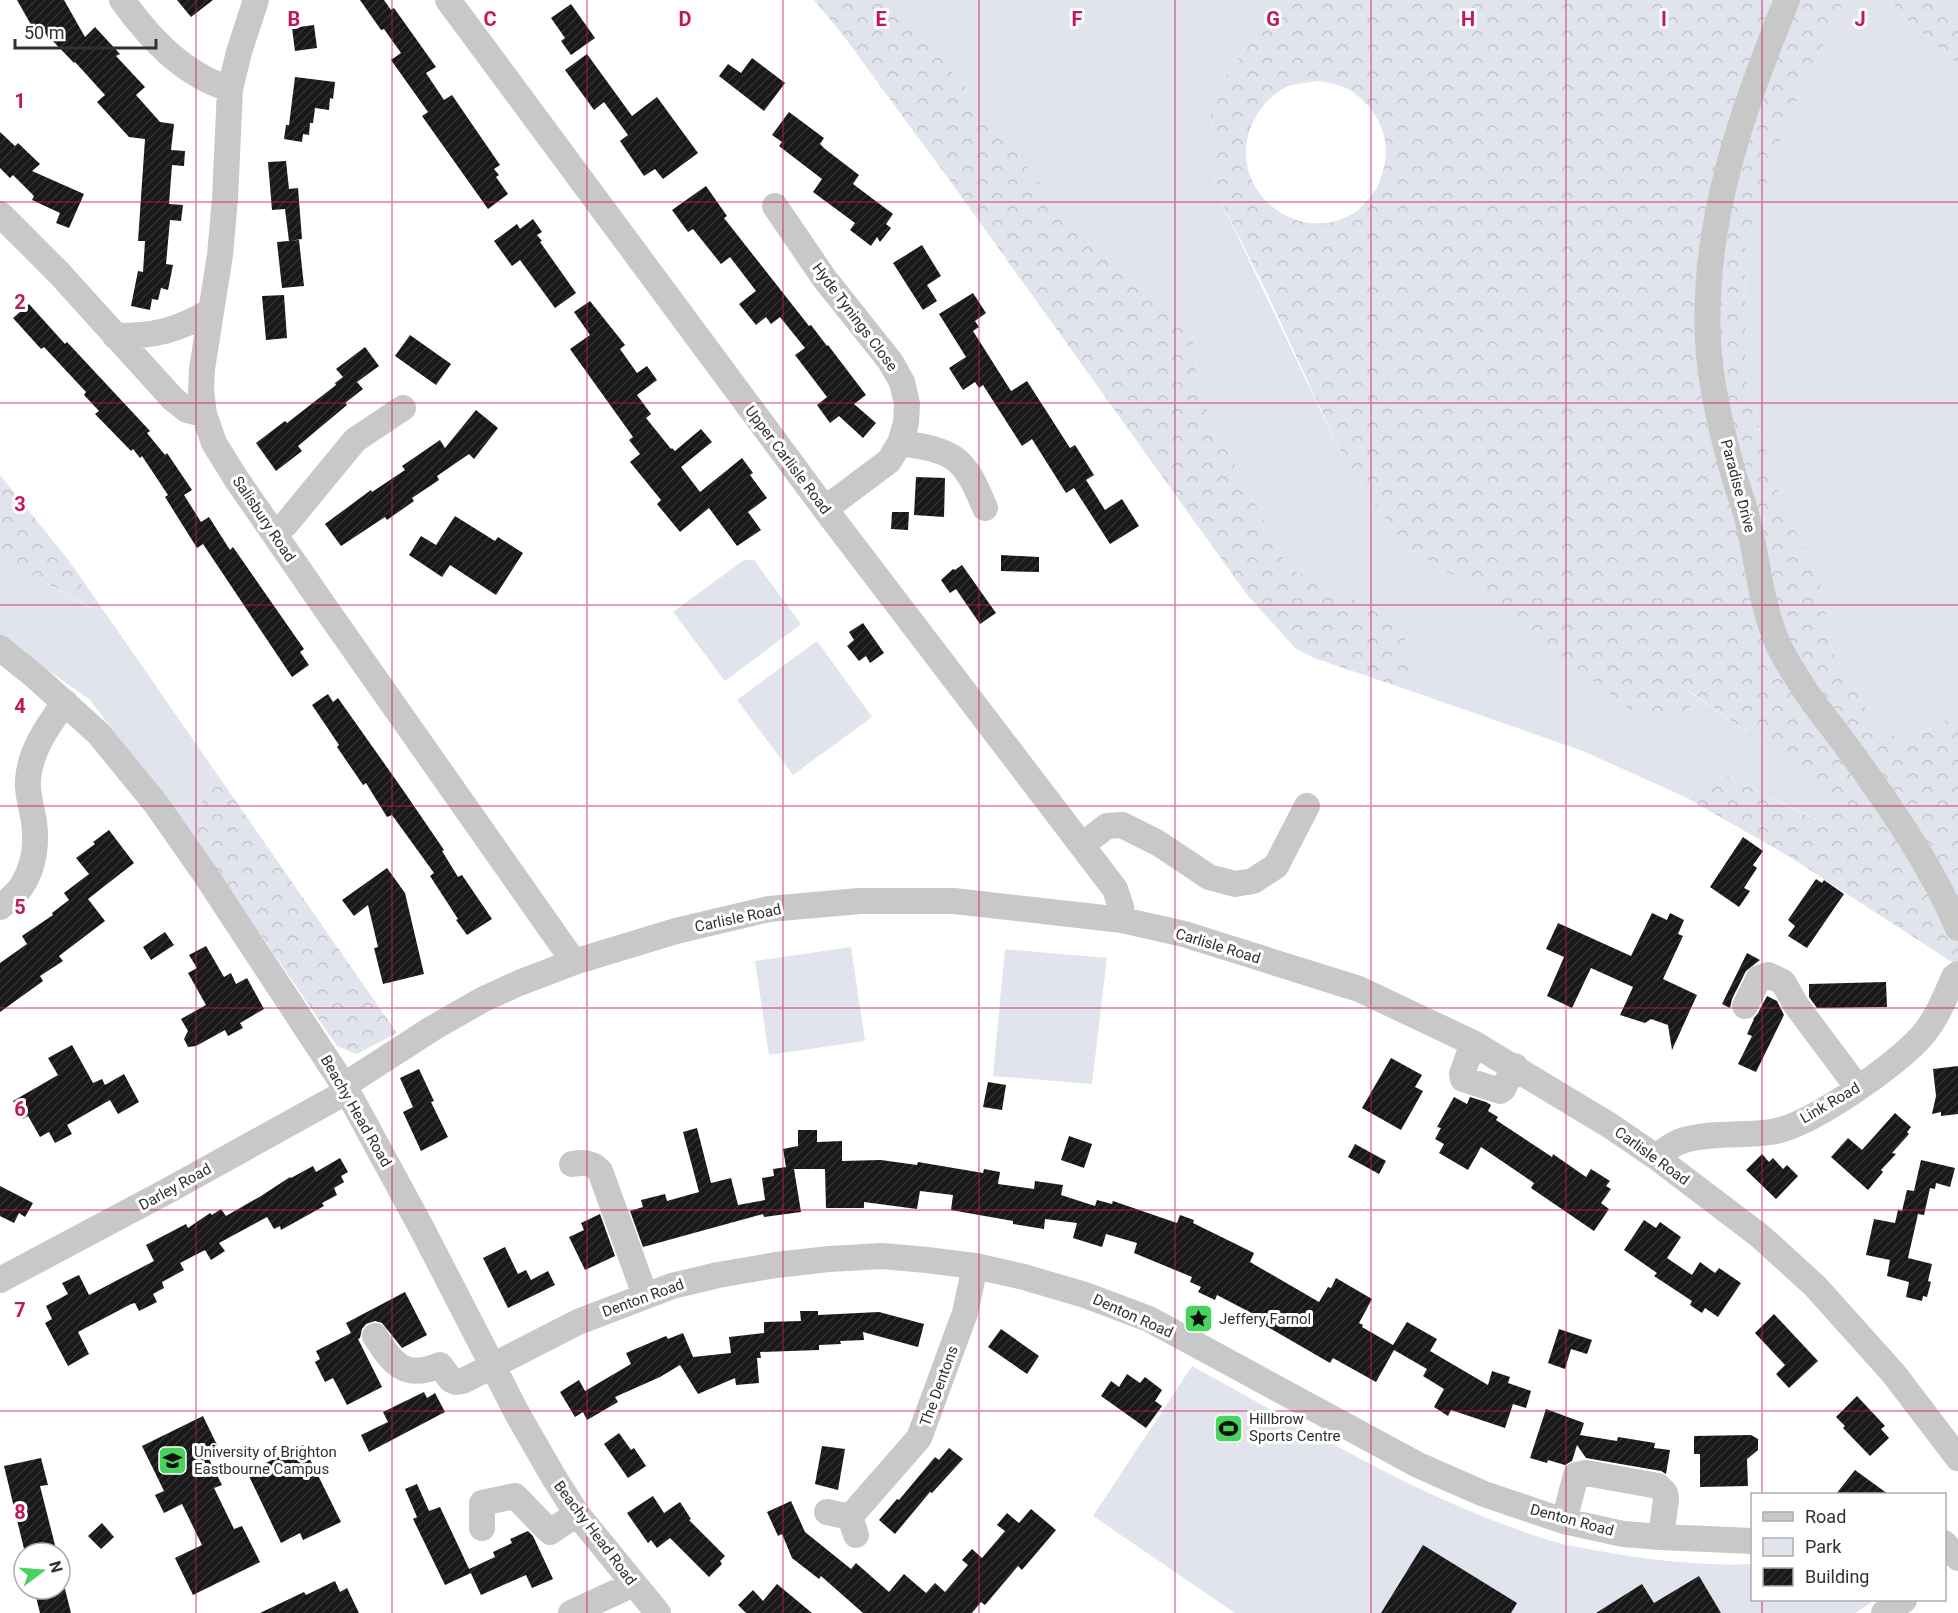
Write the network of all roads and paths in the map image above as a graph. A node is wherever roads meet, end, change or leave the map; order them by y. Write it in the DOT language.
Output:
graph roads {
  1 [pos="122,0"];
  2 [pos="256,0"];
  3 [pos="448,0"];
  4 [pos="1787,0"];
  5 [pos="230,89"];
  6 [pos="775,206"];
  7 [pos="0,214"];
  8 [pos="211,311"];
  9 [pos="115,336"];
  10 [pos="403,408"];
  11 [pos="204,414"];
  12 [pos="900,442"];
  13 [pos="985,508"];
  14 [pos="825,509"];
  15 [pos="274,532"];
  16 [pos="0,648"];
  17 [pos="65,702"];
  18 [pos="1307,806"];
  19 [pos="1082,845"];
  20 [pos="0,907"];
  21 [pos="1122,920"];
  22 [pos="1958,928"];
  23 [pos="574,962"];
  24 [pos="1958,974"];
  25 [pos="1745,1006"];
  26 [pos="1473,1042"];
  27 [pos="1515,1066"];
  28 [pos="345,1087"];
  29 [pos="1858,1088"];
  30 [pos="1656,1157"];
  31 [pos="572,1164"];
  32 [pos="975,1266"];
  33 [pos="0,1280"];
  34 [pos="645,1295"];
  35 [pos="375,1336"];
  36 [pos="493,1366"];
  37 [pos="1957,1455"];
  38 [pos="577,1514"];
  39 [pos="844,1521"];
  40 [pos="1563,1521"];
  41 [pos="482,1528"];
  42 [pos="1661,1537"];
  43 [pos="1751,1540"];
  44 [pos="1946,1545"];
  45 [pos="1958,1558"];
  46 [pos="1946,1568"];
  47 [pos="632,1582"];
  48 [pos="1901,1601"];
  49 [pos="571,1613"];
  50 [pos="658,1613"];
  51 [pos="1884,1613"];
  1 -- 5 [label="street"];
  2 -- 5 [label="street, Salisbury Road"];
  3 -- 14 [label="street, Upper Carlisle Road"];
  4 -- 22 [label="street, Paradise Drive"];
  5 -- 8 [label="street, Salisbury Road"];
  6 -- 12 [label="street, Hyde Tynings Close"];
  7 -- 9 [label="street"];
  8 -- 9 [label="street"];
  8 -- 11 [label="street, Salisbury Road"];
  9 -- 11 [label="street"];
  10 -- 15 [label="street"];
  11 -- 15 [label="street, Salisbury Road"];
  12 -- 13 [label="street"];
  12 -- 14 [label="street, Hyde Tynings Close"];
  14 -- 19 [label="street, Upper Carlisle Road"];
  15 -- 23 [label="street, Salisbury Road"];
  16 -- 17 [label="street, Beachy Head Road"];
  17 -- 20 [label="street"];
  17 -- 28 [label="street, Beachy Head Road"];
  18 -- 19 [label="street"];
  19 -- 21 [label="street, Upper Carlisle Road"];
  21 -- 23 [label="street, Carlisle Road"];
  21 -- 26 [label="street, Carlisle Road"];
  23 -- 28 [label="street, Carlisle Road"];
  24 -- 29 [label="street, Link Road"];
  25 -- 29 [label="street"];
  26 -- 27 [label="street, Carlisle Road"];
  26 -- 27 [label="street"];
  27 -- 30 [label="street, Carlisle Road"];
  28 -- 33 [label="street, Darley Road"];
  28 -- 36 [label="street, Beachy Head Road"];
  29 -- 30 [label="street, Link Road"];
  30 -- 37 [label="street, Carlisle Road"];
  31 -- 34 [label="street"];
  32 -- 34 [label="street, Denton Road"];
  32 -- 39 [label="street, The Dentons"];
  32 -- 40 [label="street, Denton Road"];
  34 -- 36 [label="street, Denton Road"];
  35 -- 36 [label="street, Denton Road"];
  36 -- 38 [label="street, Beachy Head Road"];
  38 -- 41 [label="street"];
  38 -- 47 [label="street, Beachy Head Road"];
  40 -- 42 [label="street, Denton Road"];
  40 -- 42 [label="street"];
  42 -- 43 [label="street, Denton Road"];
  44 -- 45 [label="street"];
  45 -- 46 [label="street"];
  47 -- 49 [label="street"];
  47 -- 50 [label="street, Beachy Head Road"];
  48 -- 51 [label="street"];
}
